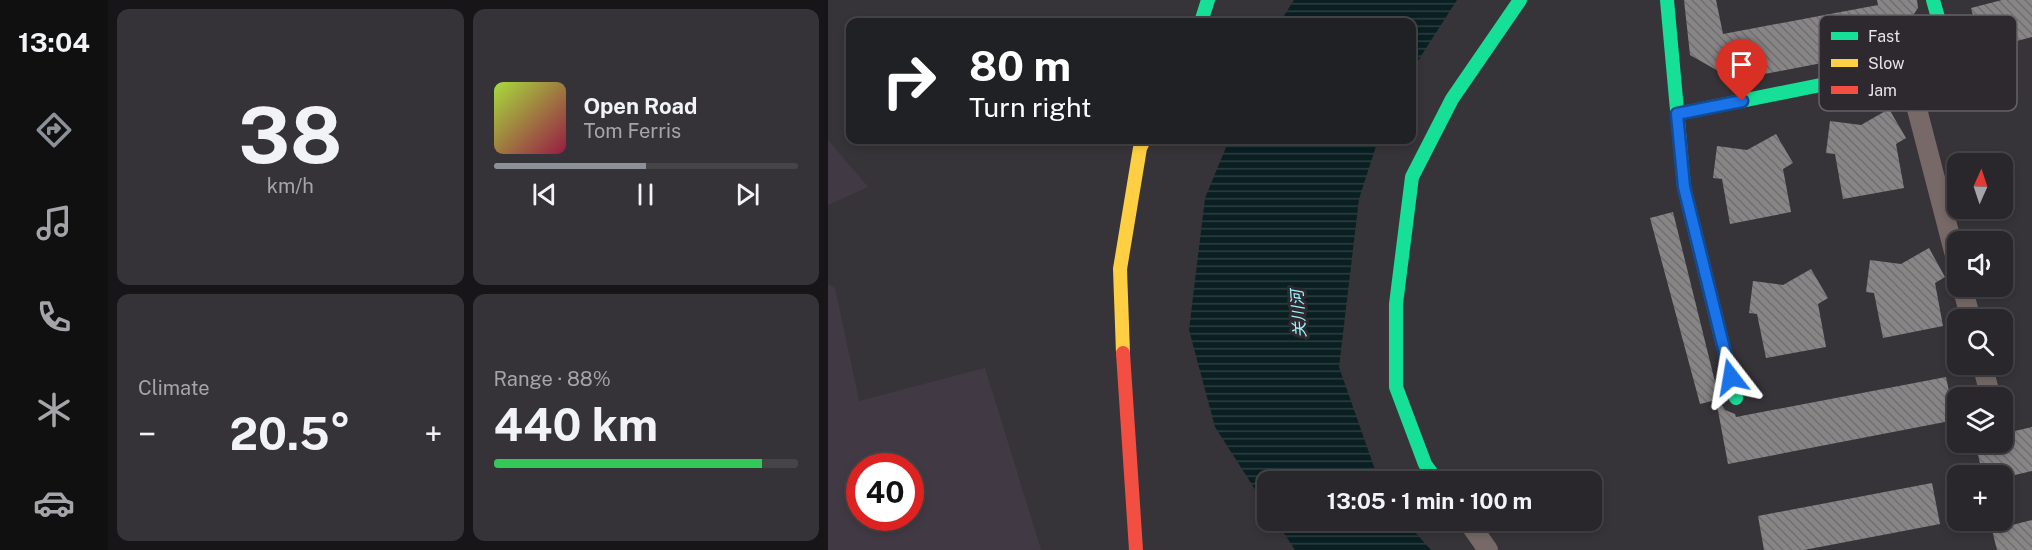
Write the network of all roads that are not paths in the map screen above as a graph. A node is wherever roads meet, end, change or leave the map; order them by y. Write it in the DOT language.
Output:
graph roads {
  1 [pos="1208,0"];
  2 [pos="1520,0"];
  3 [pos="1667,0"];
  4 [pos="1933,0"];
  5 [pos="1937,15"];
  6 [pos="1202,18"];
  7 [pos="1819,85"];
  8 [pos="1918,111"];
  9 [pos="1677,114"];
  10 [pos="1142,144"];
  11 [pos="1949,231"];
  12 [pos="1736,398"];
  13 [pos="1430,471"];
  14 [pos="1475,531"];
  15 [pos="1136,550"];
  16 [pos="1488,550"];
  1 -- 6 [label="street"];
  2 -- 13 [label="street"];
  3 -- 9 [label="street"];
  4 -- 5 [label="street"];
  7 -- 9 [label="street"];
  8 -- 11 [label="street"];
  9 -- 12 [label="street"];
  10 -- 15 [label="street"];
  14 -- 16 [label="street"];
}
